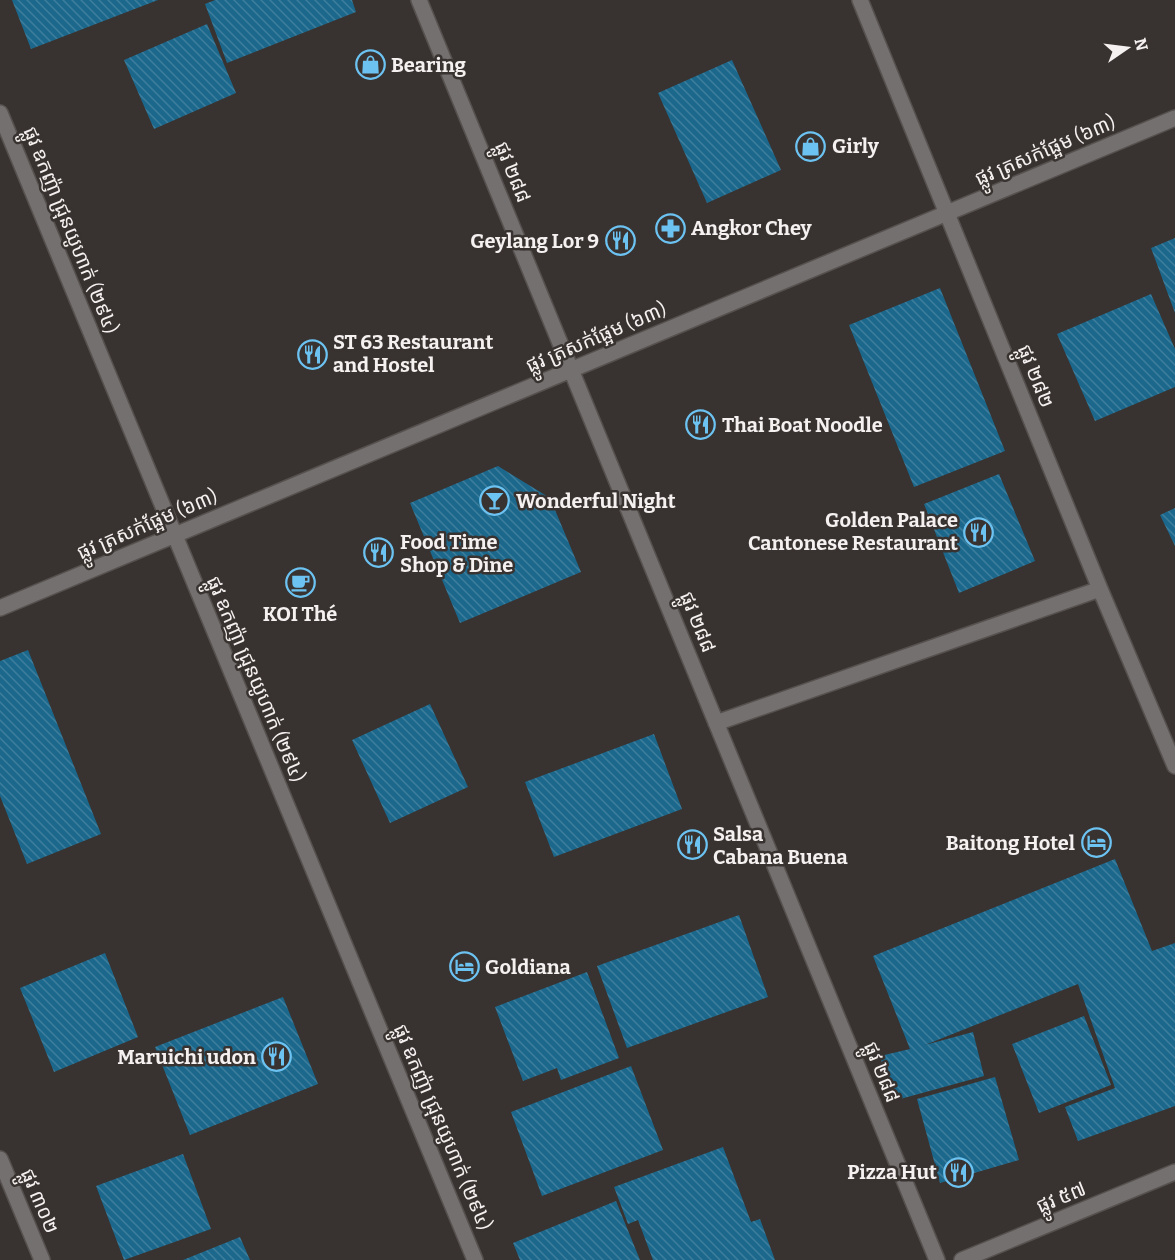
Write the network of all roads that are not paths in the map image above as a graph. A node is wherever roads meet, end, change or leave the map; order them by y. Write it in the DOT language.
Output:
graph roads {
  1 [pos="419,0"];
  2 [pos="860,0"];
  3 [pos="0,113"];
  4 [pos="1175,118"];
  5 [pos="948,213"];
  6 [pos="571,370"];
  7 [pos="174,535"];
  8 [pos="1100,589"];
  9 [pos="0,608"];
  10 [pos="716,723"];
  11 [pos="1175,766"];
  12 [pos="0,1159"];
  13 [pos="1175,1172"];
  14 [pos="42,1260"];
  15 [pos="476,1260"];
  16 [pos="937,1260"];
  17 [pos="962,1260"];
  1 -- 6 [label="street, ផ្លូវ ២៨៨"];
  2 -- 5 [label="street, ផ្លូវ ២៨២"];
  3 -- 7 [label="street, ផ្លូវ ឧកញ៉ា ជ្រុនយូហាក់ (២៩៤)"];
  4 -- 5 [label="street, ផ្លូវ ត្រសក់ផ្អែម (៦៣)"];
  5 -- 6 [label="street, ផ្លូវ ត្រសក់ផ្អែម (៦៣)"];
  5 -- 8 [label="street, ផ្លូវ ២៨២"];
  6 -- 7 [label="street, ផ្លូវ ត្រសក់ផ្អែម (៦៣)"];
  6 -- 10 [label="street, ផ្លូវ ២៨៨"];
  7 -- 9 [label="street, ផ្លូវ ត្រសក់ផ្អែម (៦៣)"];
  7 -- 15 [label="street, ផ្លូវ ឧកញ៉ា ជ្រុនយូហាក់ (២៩៤)"];
  8 -- 10 [label="street"];
  8 -- 11 [label="street, ផ្លូវ ២៨២"];
  10 -- 16 [label="street, ផ្លូវ ២៨៨"];
  12 -- 14 [label="street, ផ្លូវ ៣០២"];
  13 -- 17 [label="street, ផ្លូវ ៥៧"];
}
